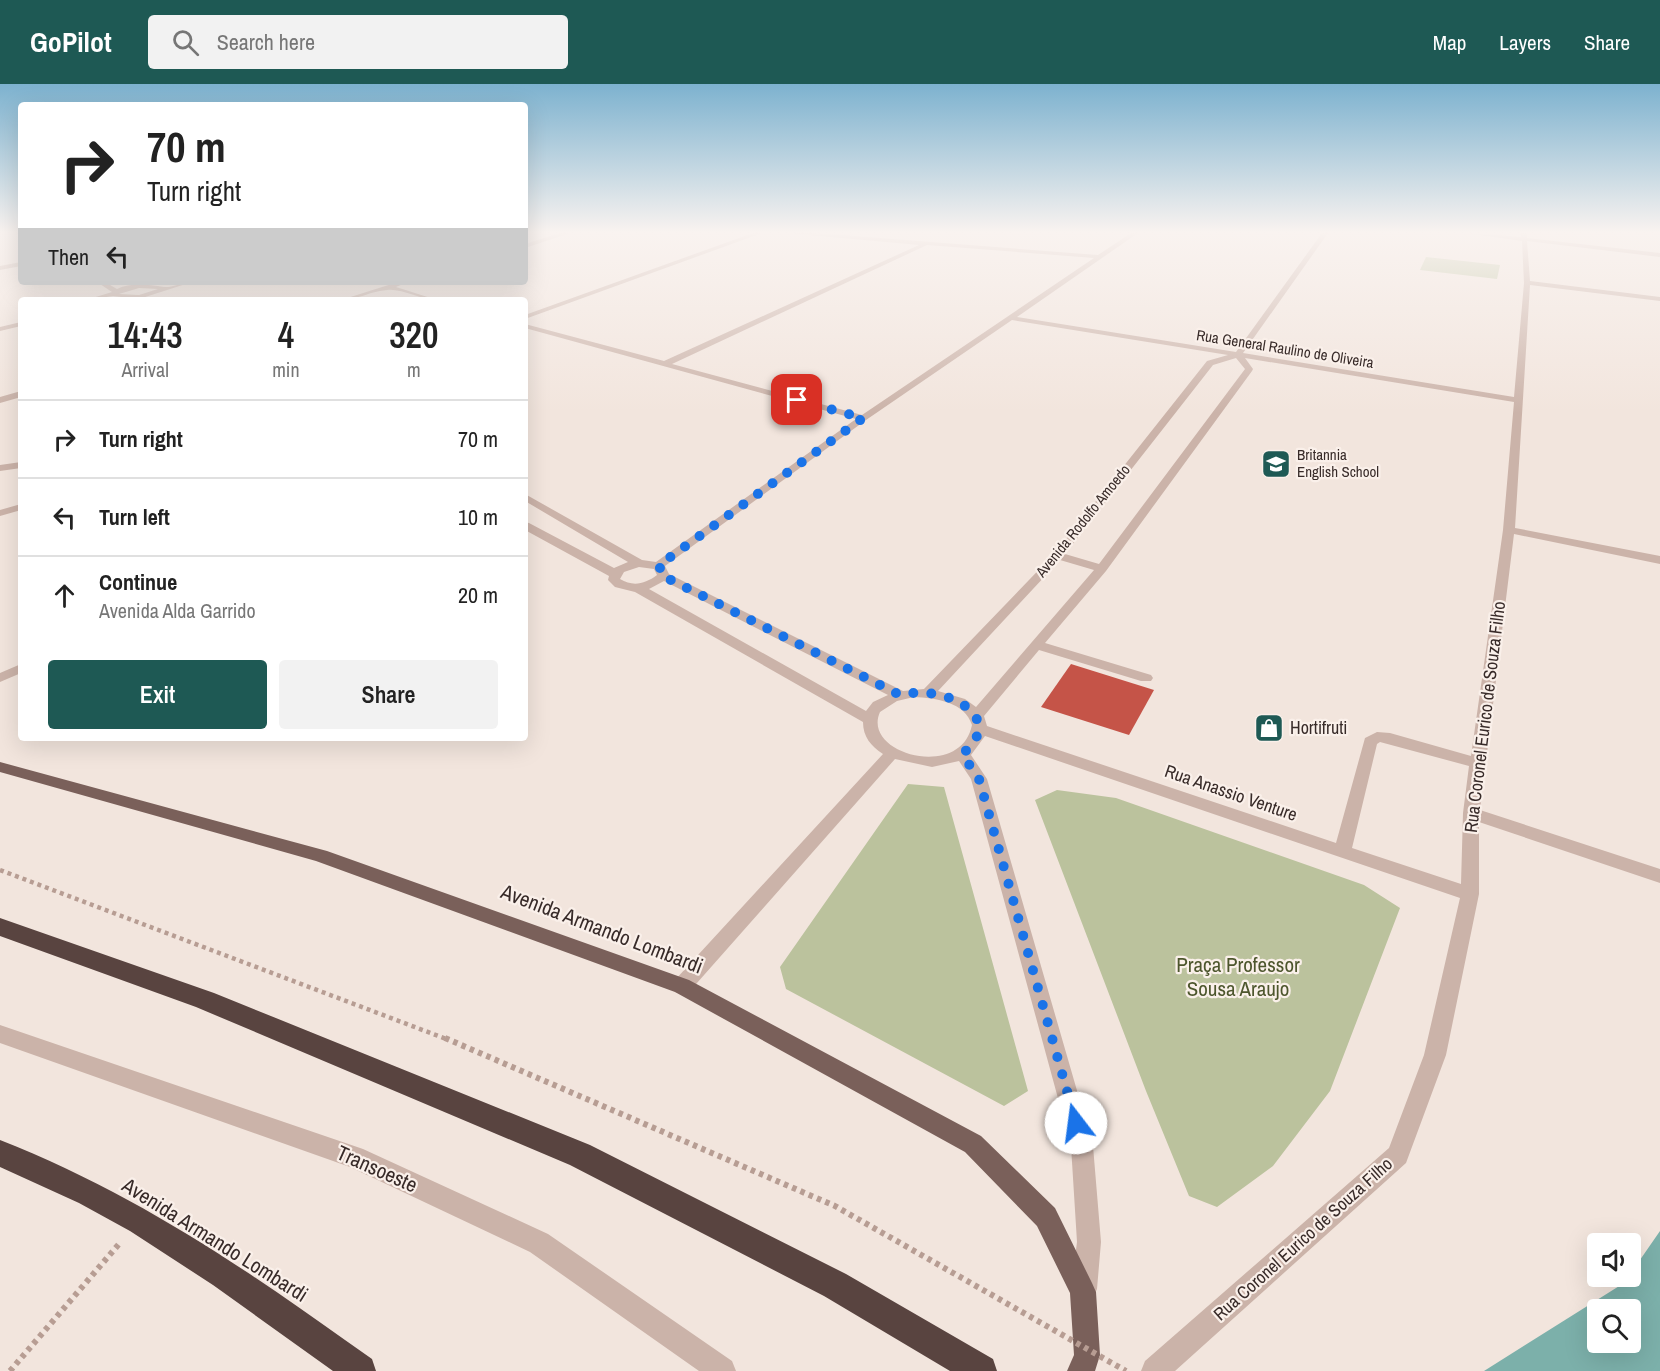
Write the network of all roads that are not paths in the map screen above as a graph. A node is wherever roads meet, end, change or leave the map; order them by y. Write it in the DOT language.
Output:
graph roads {
  1 [pos="592,293"];
  2 [pos="819,293"];
  3 [pos="1047,293"];
  4 [pos="1282,293"];
  5 [pos="1526,293"];
  6 [pos="1611,293"];
  7 [pos="1660,299"];
  8 [pos="528,316"];
  9 [pos="18,317"];
  10 [pos="1011,318"];
  11 [pos="0,321"];
  12 [pos="18,325"];
  13 [pos="528,327"];
  14 [pos="0,329"];
  15 [pos="1238,355"];
  16 [pos="665,364"];
  17 [pos="18,395"];
  18 [pos="0,400"];
  19 [pos="1519,400"];
  20 [pos="863,418"];
  21 [pos="18,465"];
  22 [pos="0,468"];
  23 [pos="528,499"];
  24 [pos="18,508"];
  25 [pos="0,513"];
  26 [pos="528,527"];
  27 [pos="1509,530"];
  28 [pos="1058,556"];
  29 [pos="1660,560"];
  30 [pos="639,563"];
  31 [pos="1102,568"];
  32 [pos="661,571"];
  33 [pos="615,574"];
  34 [pos="638,588"];
  35 [pos="1036,645"];
  36 [pos="18,669"];
  37 [pos="0,678"];
  38 [pos="1146,678"];
  39 [pos="928,693"];
  40 [pos="900,695"];
  41 [pos="870,720"];
  42 [pos="978,723"];
  43 [pos="892,753"];
  44 [pos="962,754"];
  45 [pos="1477,763"];
  46 [pos="0,767"];
  47 [pos="1471,813"];
  48 [pos="1343,851"];
  49 [pos="1660,876"];
  50 [pos="1470,894"];
  51 [pos="0,927"];
  52 [pos="682,986"];
  53 [pos="0,1034"];
  54 [pos="0,1153"];
  55 [pos="1083,1292"];
  56 [pos="360,1371"];
  57 [pos="722,1371"];
  58 [pos="981,1371"];
  59 [pos="1081,1371"];
  60 [pos="1155,1371"];
  1 -- 8 [label="street"];
  2 -- 16 [label="street"];
  3 -- 10 [label="street"];
  4 -- 15 [label="street"];
  5 -- 19 [label="street, Rua Coronel Eurico de Souza Filho"];
  6 -- 7 [label="street"];
  9 -- 11 [label="street"];
  10 -- 15 [label="street, Rua General Raulino de Oliveira"];
  10 -- 20 [label="street"];
  12 -- 14 [label="street"];
  13 -- 16 [label="street"];
  15 -- 19 [label="street, Rua General Raulino de Oliveira"];
  15 -- 28 [label="street, Avenida Rodolfo Amoedo"];
  15 -- 31 [label="street"];
  16 -- 20 [label="street"];
  17 -- 18 [label="street"];
  19 -- 27 [label="street, Rua Coronel Eurico de Souza Filho"];
  20 -- 32 [label="street"];
  21 -- 22 [label="street"];
  23 -- 30 [label="street"];
  24 -- 25 [label="street"];
  26 -- 33 [label="street"];
  27 -- 29 [label="street"];
  27 -- 45 [label="street, Rua Coronel Eurico de Souza Filho"];
  28 -- 31 [label="street"];
  28 -- 39 [label="street, Avenida Rodolfo Amoedo"];
  30 -- 32 [label="street"];
  30 -- 33 [label="street"];
  31 -- 35 [label="street"];
  32 -- 34 [label="street"];
  32 -- 40 [label="street"];
  33 -- 34 [label="street"];
  34 -- 41 [label="street"];
  35 -- 38 [label="street"];
  35 -- 42 [label="street"];
  36 -- 37 [label="street"];
  39 -- 40 [label="street"];
  39 -- 42 [label="street"];
  40 -- 41 [label="street"];
  41 -- 43 [label="street"];
  42 -- 44 [label="street"];
  42 -- 48 [label="street, Rua Anassio Venture"];
  43 -- 44 [label="street"];
  43 -- 52 [label="street"];
  44 -- 55 [label="street"];
  45 -- 47 [label="street, Rua Coronel Eurico de Souza Filho"];
  45 -- 48 [label="street"];
  46 -- 52 [label="main road, Avenida Armando Lombardi"];
  47 -- 49 [label="street"];
  47 -- 50 [label="street, Rua Coronel Eurico de Souza Filho"];
  48 -- 50 [label="street, Rua Anassio Venture"];
  50 -- 60 [label="street, Rua Coronel Eurico de Souza Filho"];
  51 -- 58 [label="highway"];
  52 -- 55 [label="main road, Avenida Armando Lombardi"];
  53 -- 57 [label="street, Transoeste"];
  54 -- 56 [label="highway, Avenida Armando Lombardi"];
  55 -- 59 [label="main road, Avenida Armando Lombardi"];
}
